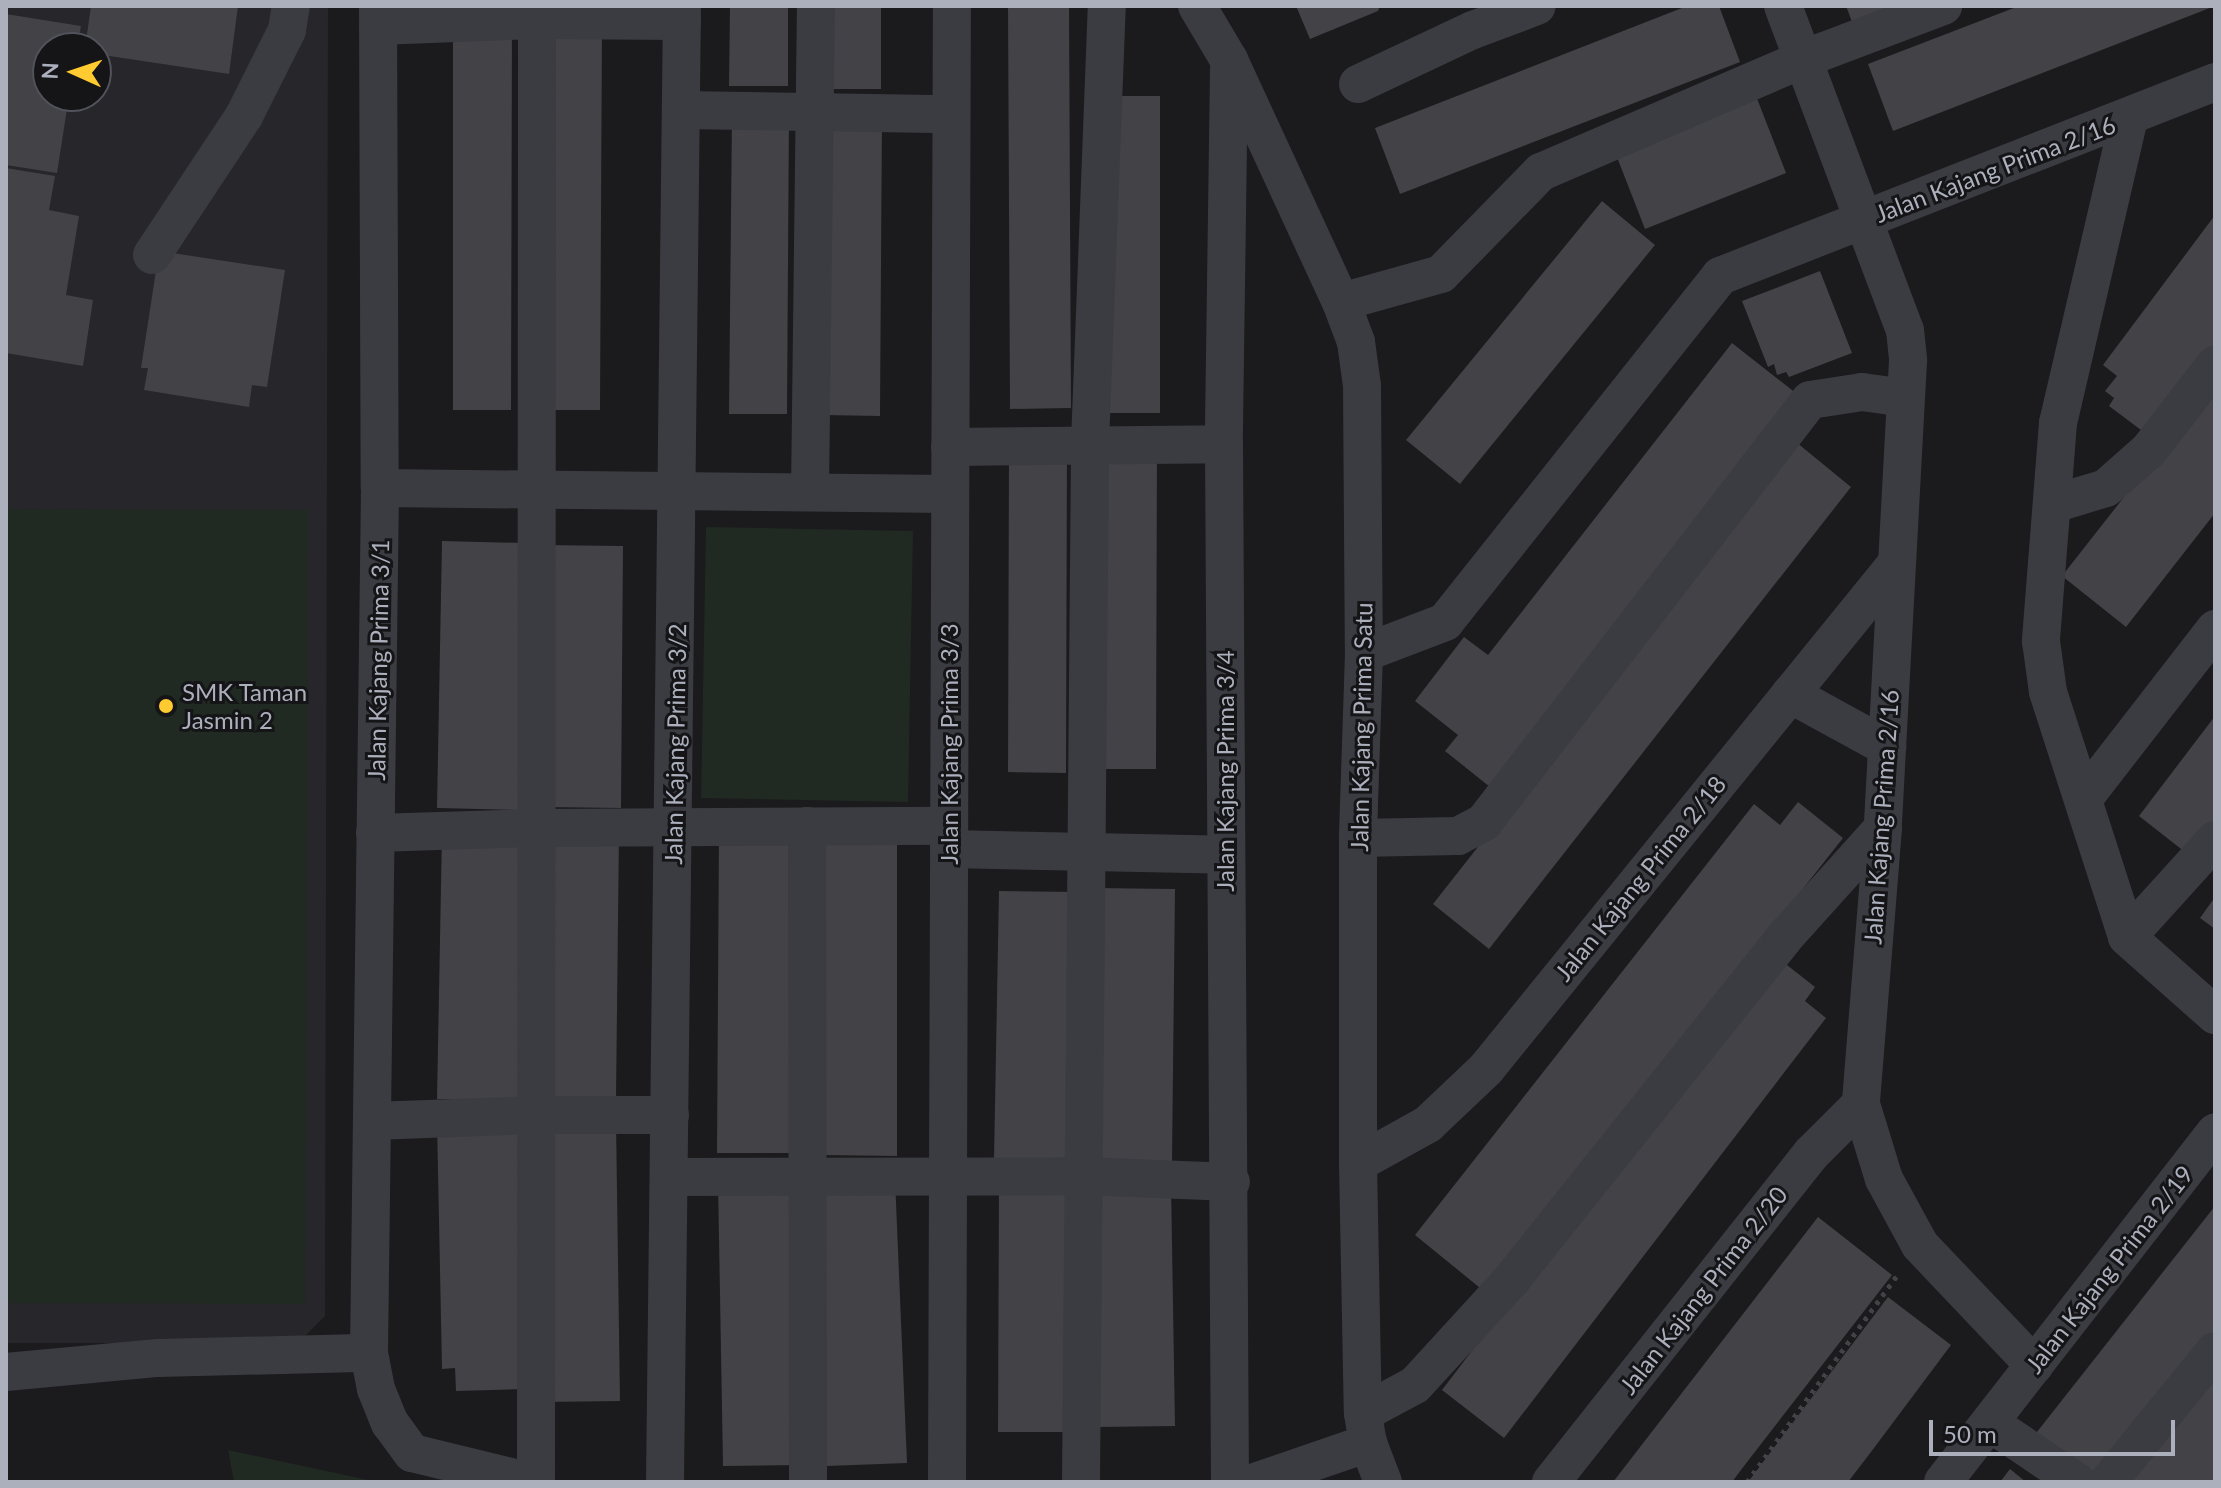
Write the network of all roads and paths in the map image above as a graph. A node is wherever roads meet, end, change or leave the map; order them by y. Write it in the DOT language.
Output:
graph roads {
  1 [pos="291,6"];
  2 [pos="816,6"];
  3 [pos="952,6"];
  4 [pos="1107,6"];
  5 [pos="1537,6"];
  6 [pos="1783,6"];
  7 [pos="1943,6"];
  8 [pos="1212,11"];
  9 [pos="537,13"];
  10 [pos="682,14"];
  11 [pos="378,16"];
  12 [pos="1469,18"];
  13 [pos="1803,59"];
  14 [pos="1229,60"];
  15 [pos="2215,82"];
  16 [pos="1358,84"];
  17 [pos="681,110"];
  18 [pos="813,110"];
  19 [pos="950,114"];
  20 [pos="2129,118"];
  21 [pos="1862,220"];
  22 [pos="152,255"];
  23 [pos="1341,302"];
  24 [pos="2215,365"];
  25 [pos="1905,398"];
  26 [pos="1090,443"];
  27 [pos="1224,444"];
  28 [pos="950,447"];
  29 [pos="380,488"];
  30 [pos="537,489"];
  31 [pos="678,491"];
  32 [pos="810,492"];
  33 [pos="948,494"];
  34 [pos="2053,504"];
  35 [pos="1896,564"];
  36 [pos="2215,629"];
  37 [pos="1364,653"];
  38 [pos="1790,694"];
  39 [pos="1887,747"];
  40 [pos="2084,798"];
  41 [pos="807,826"];
  42 [pos="535,828"];
  43 [pos="1883,828"];
  44 [pos="673,829"];
  45 [pos="375,833"];
  46 [pos="949,838"];
  47 [pos="1358,838"];
  48 [pos="2215,840"];
  49 [pos="1088,852"];
  50 [pos="1226,855"];
  51 [pos="2127,937"];
  52 [pos="2215,1015"];
  53 [pos="1861,1104"];
  54 [pos="535,1115"];
  55 [pos="670,1115"];
  56 [pos="372,1121"];
  57 [pos="2215,1132"];
  58 [pos="1358,1163"];
  59 [pos="807,1176"];
  60 [pos="947,1176"];
  61 [pos="1084,1176"];
  62 [pos="670,1177"];
  63 [pos="1231,1182"];
  64 [pos="1920,1245"];
  65 [pos="2215,1351"];
  66 [pos="369,1353"];
  67 [pos="2034,1365"];
  68 [pos="6,1372"];
  69 [pos="1990,1423"];
  70 [pos="1366,1428"];
  71 [pos="534,1482"];
  72 [pos="665,1482"];
  73 [pos="808,1482"];
  74 [pos="947,1482"];
  75 [pos="1081,1482"];
  76 [pos="1230,1482"];
  77 [pos="1255,1482"];
  78 [pos="1383,1482"];
  79 [pos="1551,1482"];
  80 [pos="1747,1482"];
  81 [pos="1943,1482"];
  82 [pos="2077,1482"];
  83 [pos="2108,1482"];
  1 -- 22 [label="street"];
  2 -- 18 [label="street"];
  3 -- 19 [label="street, Jalan Kajang Prima 3/3"];
  4 -- 26 [label="street"];
  5 -- 12 [label="street"];
  6 -- 13 [label="street, Jalan Kajang Prima 2/16"];
  7 -- 13 [label="street"];
  8 -- 14 [label="street, Jalan Kajang Prima Satu"];
  9 -- 10 [label="street"];
  9 -- 11 [label="street"];
  9 -- 30 [label="street"];
  10 -- 17 [label="street, Jalan Kajang Prima 3/2"];
  11 -- 29 [label="street, Jalan Kajang Prima 3/1"];
  12 -- 16 [label="street"];
  13 -- 21 [label="street, Jalan Kajang Prima 2/16"];
  13 -- 23 [label="street"];
  14 -- 23 [label="street, Jalan Kajang Prima Satu"];
  14 -- 27 [label="street, Jalan Kajang Prima 3/4"];
  15 -- 20 [label="street, Jalan Kajang Prima 2/16"];
  17 -- 18 [label="street"];
  17 -- 31 [label="street, Jalan Kajang Prima 3/2"];
  18 -- 19 [label="street"];
  18 -- 32 [label="street"];
  19 -- 28 [label="street, Jalan Kajang Prima 3/3"];
  20 -- 21 [label="street, Jalan Kajang Prima 2/16"];
  20 -- 34 [label="street, Jalan Kajang Prima 2/16"];
  21 -- 25 [label="street, Jalan Kajang Prima 2/16"];
  21 -- 37 [label="street, Jalan Kajang Prima 2/16"];
  23 -- 37 [label="street, Jalan Kajang Prima Satu"];
  24 -- 34 [label="street"];
  25 -- 35 [label="street, Jalan Kajang Prima 2/16"];
  25 -- 47 [label="street"];
  26 -- 27 [label="street"];
  26 -- 28 [label="street"];
  26 -- 49 [label="street"];
  27 -- 50 [label="street, Jalan Kajang Prima 3/4"];
  28 -- 33 [label="street, Jalan Kajang Prima 3/3"];
  29 -- 30 [label="street"];
  29 -- 45 [label="street, Jalan Kajang Prima 3/1"];
  30 -- 31 [label="street"];
  30 -- 42 [label="street"];
  31 -- 32 [label="street"];
  31 -- 44 [label="street, Jalan Kajang Prima 3/2"];
  32 -- 33 [label="street"];
  33 -- 46 [label="street, Jalan Kajang Prima 3/3"];
  34 -- 40 [label="street, Jalan Kajang Prima 2/16"];
  35 -- 38 [label="street, Jalan Kajang Prima 2/18"];
  35 -- 39 [label="street, Jalan Kajang Prima 2/16"];
  36 -- 40 [label="street"];
  37 -- 47 [label="street, Jalan Kajang Prima Satu"];
  38 -- 39 [label="street"];
  38 -- 58 [label="street, Jalan Kajang Prima 2/18"];
  39 -- 43 [label="street, Jalan Kajang Prima 2/16"];
  40 -- 51 [label="street, Jalan Kajang Prima 2/16"];
  41 -- 44 [label="street"];
  41 -- 46 [label="street"];
  41 -- 59 [label="street"];
  42 -- 44 [label="street"];
  42 -- 45 [label="street"];
  42 -- 54 [label="street"];
  43 -- 53 [label="street, Jalan Kajang Prima 2/16"];
  43 -- 70 [label="street"];
  44 -- 55 [label="street, Jalan Kajang Prima 3/2"];
  45 -- 56 [label="street, Jalan Kajang Prima 3/1"];
  46 -- 49 [label="street"];
  46 -- 60 [label="street, Jalan Kajang Prima 3/3"];
  47 -- 58 [label="street, Jalan Kajang Prima Satu"];
  48 -- 51 [label="street"];
  49 -- 50 [label="street"];
  49 -- 61 [label="street"];
  50 -- 63 [label="street, Jalan Kajang Prima 3/4"];
  51 -- 52 [label="street"];
  53 -- 64 [label="street, Jalan Kajang Prima 2/16"];
  53 -- 79 [label="street, Jalan Kajang Prima 2/20"];
  54 -- 55 [label="street"];
  54 -- 56 [label="street"];
  54 -- 71 [label="street"];
  55 -- 62 [label="street, Jalan Kajang Prima 3/2"];
  56 -- 66 [label="street, Jalan Kajang Prima 3/1"];
  57 -- 67 [label="street, Jalan Kajang Prima 2/19"];
  58 -- 70 [label="street, Jalan Kajang Prima Satu"];
  59 -- 60 [label="street"];
  59 -- 62 [label="street"];
  59 -- 73 [label="street"];
  60 -- 61 [label="street"];
  60 -- 74 [label="street, Jalan Kajang Prima 3/3"];
  61 -- 63 [label="street"];
  61 -- 75 [label="street"];
  62 -- 72 [label="street, Jalan Kajang Prima 3/2"];
  63 -- 76 [label="street, Jalan Kajang Prima 3/4"];
  64 -- 67 [label="street, Jalan Kajang Prima 2/16"];
  64 -- 80 [label="path"];
  65 -- 83 [label="street"];
  66 -- 68 [label="street"];
  66 -- 71 [label="street, Jalan Kajang Prima 3/1"];
  67 -- 69 [label="street, Jalan Kajang Prima 2/19"];
  69 -- 81 [label="street, Jalan Kajang Prima 2/19"];
  69 -- 82 [label="street"];
  70 -- 77 [label="street"];
  70 -- 78 [label="street, Jalan Kajang Prima Satu"];
}
